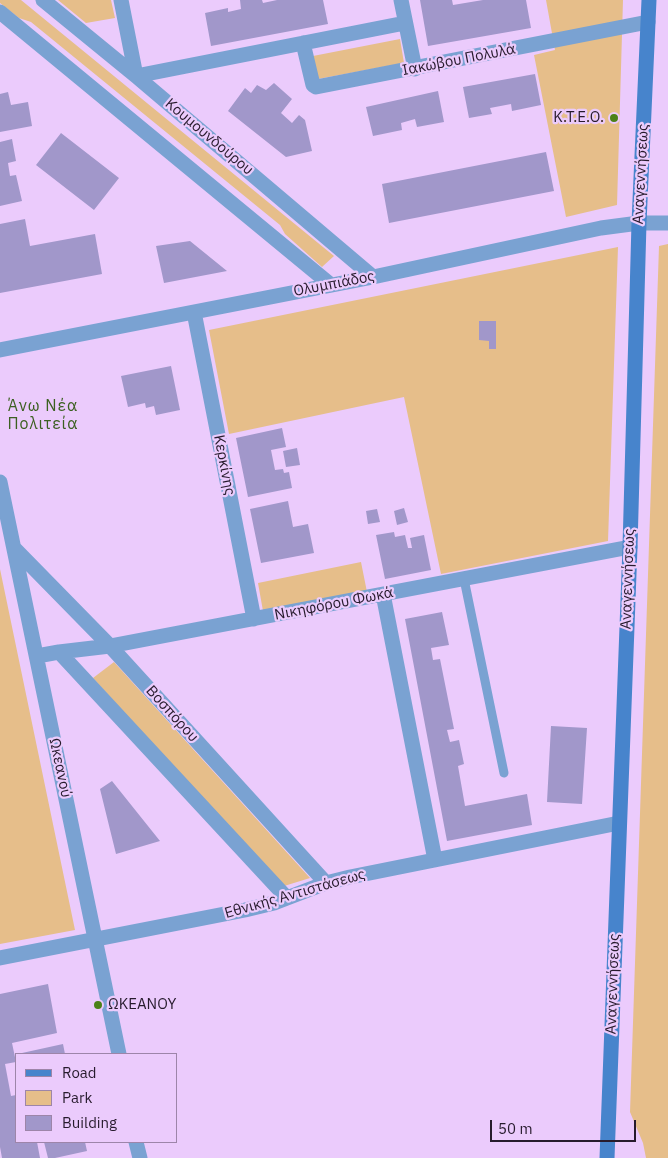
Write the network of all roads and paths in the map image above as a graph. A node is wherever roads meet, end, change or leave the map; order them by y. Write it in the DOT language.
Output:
graph roads {
  1 [pos="43,0"];
  2 [pos="121,0"];
  3 [pos="401,0"];
  4 [pos="649,0"];
  5 [pos="0,12"];
  6 [pos="648,22"];
  7 [pos="405,23"];
  8 [pos="303,43"];
  9 [pos="415,69"];
  10 [pos="136,76"];
  11 [pos="639,223"];
  12 [pos="668,223"];
  13 [pos="373,277"];
  14 [pos="331,285"];
  15 [pos="194,312"];
  16 [pos="0,350"];
  17 [pos="0,482"];
  18 [pos="630,547"];
  19 [pos="14,548"];
  20 [pos="464,579"];
  21 [pos="382,594"];
  22 [pos="254,619"];
  23 [pos="110,646"];
  24 [pos="59,652"];
  25 [pos="37,656"];
  26 [pos="504,773"];
  27 [pos="619,823"];
  28 [pos="435,860"];
  29 [pos="326,883"];
  30 [pos="287,898"];
  31 [pos="96,939"];
  32 [pos="0,958"];
  33 [pos="119,1053"];
  34 [pos="136,1143"];
  35 [pos="140,1158"];
  36 [pos="607,1158"];
  1 -- 10 [label="street, Κουμουνδούρου"];
  2 -- 10 [label="street"];
  3 -- 7 [label="street"];
  4 -- 6 [label="street, Αναγεννήσεως"];
  5 -- 14 [label="street"];
  6 -- 9 [label="street, Ιακώβου Πολυλά"];
  6 -- 11 [label="street, Αναγεννήσεως"];
  7 -- 8 [label="street"];
  7 -- 9 [label="street"];
  8 -- 9 [label="street, Ιακώβου Πολυλά"];
  8 -- 10 [label="street"];
  10 -- 13 [label="street, Κουμουνδούρου"];
  11 -- 12 [label="street, Ολυμπιάδος"];
  11 -- 13 [label="street, Ολυμπιάδος"];
  11 -- 18 [label="street, Αναγεννήσεως"];
  13 -- 14 [label="street, Ολυμπιάδος"];
  14 -- 15 [label="street, Ολυμπιάδος"];
  15 -- 16 [label="street, Ολυμπιάδος"];
  15 -- 22 [label="street, Κερκίνης"];
  17 -- 19 [label="street, Ωκεανού"];
  18 -- 20 [label="street, Νικηφόρου Φωκά"];
  18 -- 27 [label="street, Αναγεννήσεως"];
  19 -- 23 [label="street, Βοσπόρου"];
  19 -- 25 [label="street, Ωκεανού"];
  20 -- 21 [label="street, Νικηφόρου Φωκά"];
  20 -- 26 [label="lane"];
  21 -- 22 [label="street, Νικηφόρου Φωκά"];
  21 -- 28 [label="street"];
  22 -- 23 [label="street, Νικηφόρου Φωκά"];
  23 -- 24 [label="street, Νικηφόρου Φωκά"];
  23 -- 29 [label="street, Βοσπόρου"];
  24 -- 25 [label="street, Νικηφόρου Φωκά"];
  24 -- 30 [label="street"];
  25 -- 31 [label="street, Ωκεανού"];
  27 -- 28 [label="street, Εθνικής Αντιστάσεως"];
  27 -- 36 [label="street, Αναγεννήσεως"];
  28 -- 29 [label="street, Εθνικής Αντιστάσεως"];
  29 -- 30 [label="street, Εθνικής Αντιστάσεως"];
  30 -- 31 [label="street, Εθνικής Αντιστάσεως"];
  31 -- 32 [label="street, Εθνικής Αντιστάσεως"];
  31 -- 33 [label="street, Ωκεανού"];
  34 -- 35 [label="street"];
}
